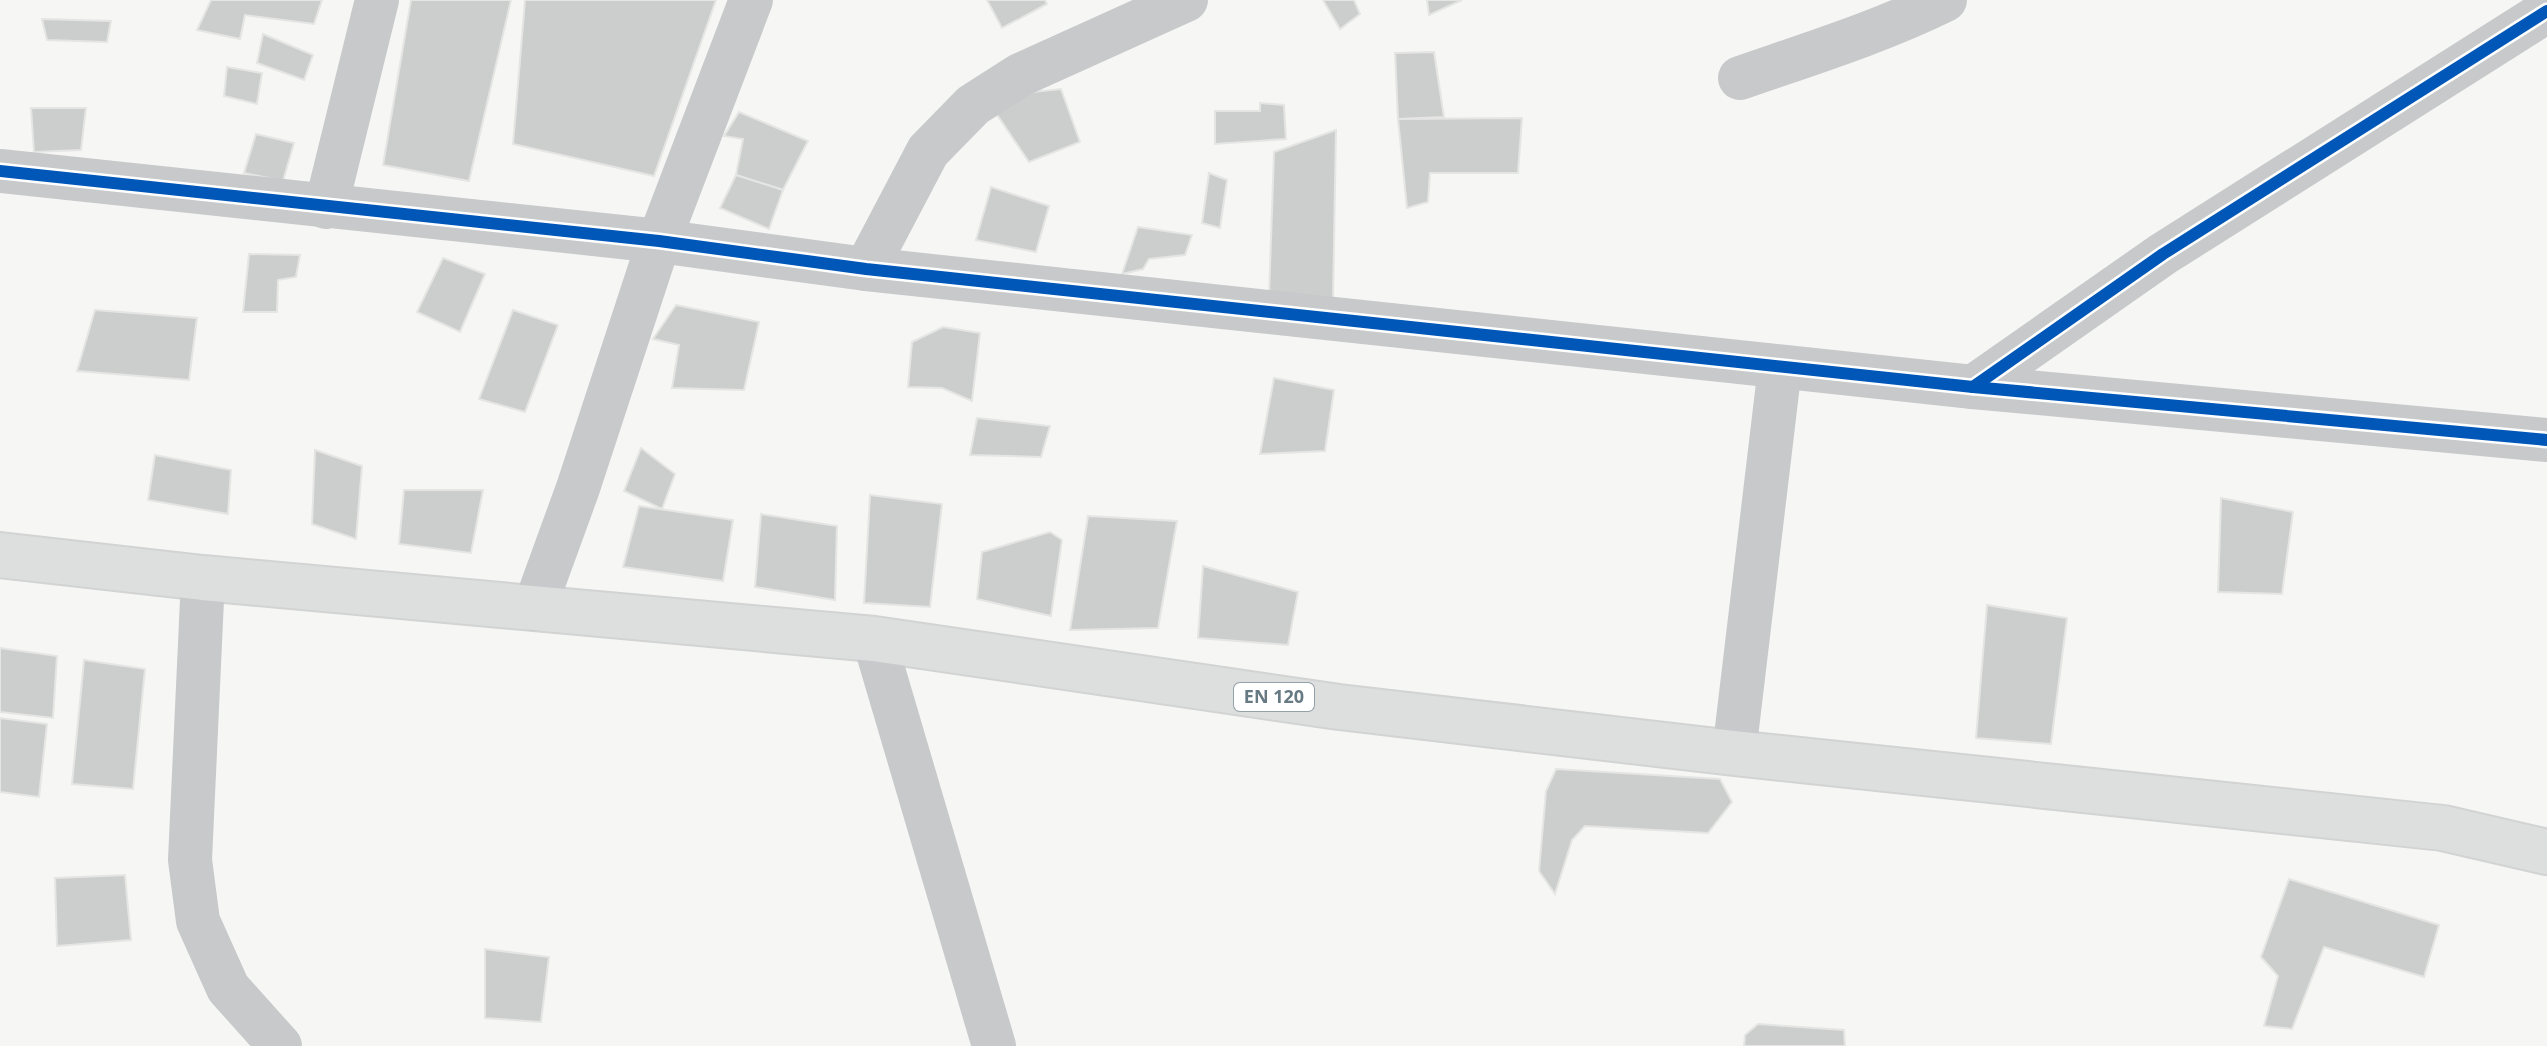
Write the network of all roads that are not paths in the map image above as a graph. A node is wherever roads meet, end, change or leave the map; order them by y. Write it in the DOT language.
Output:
graph roads {
  1 [pos="377,0"];
  2 [pos="751,0"];
  3 [pos="1186,0"];
  4 [pos="1945,0"];
  5 [pos="2531,13"];
  6 [pos="1740,78"];
  7 [pos="0,171"];
  8 [pos="326,207"];
  9 [pos="659,241"];
  10 [pos="866,269"];
  11 [pos="1780,367"];
  12 [pos="1973,387"];
  13 [pos="2547,440"];
  14 [pos="0,555"];
  15 [pos="203,578"];
  16 [pos="534,609"];
  17 [pos="874,639"];
  18 [pos="1734,753"];
  19 [pos="2547,852"];
  20 [pos="280,1046"];
  21 [pos="994,1046"];
  1 -- 8 [label="street"];
  2 -- 9 [label="street"];
  3 -- 10 [label="street"];
  4 -- 6 [label="street"];
  5 -- 12 [label="street"];
  7 -- 8 [label="street"];
  8 -- 9 [label="street"];
  9 -- 10 [label="street"];
  9 -- 16 [label="street"];
  10 -- 11 [label="street"];
  11 -- 12 [label="street"];
  11 -- 18 [label="street"];
  12 -- 13 [label="street"];
  14 -- 15 [label="main road, EN 120"];
  15 -- 16 [label="main road, EN 120"];
  15 -- 20 [label="street"];
  16 -- 17 [label="main road, EN 120"];
  17 -- 18 [label="main road, EN 120"];
  17 -- 21 [label="street"];
  18 -- 19 [label="main road, EN 120"];
}
